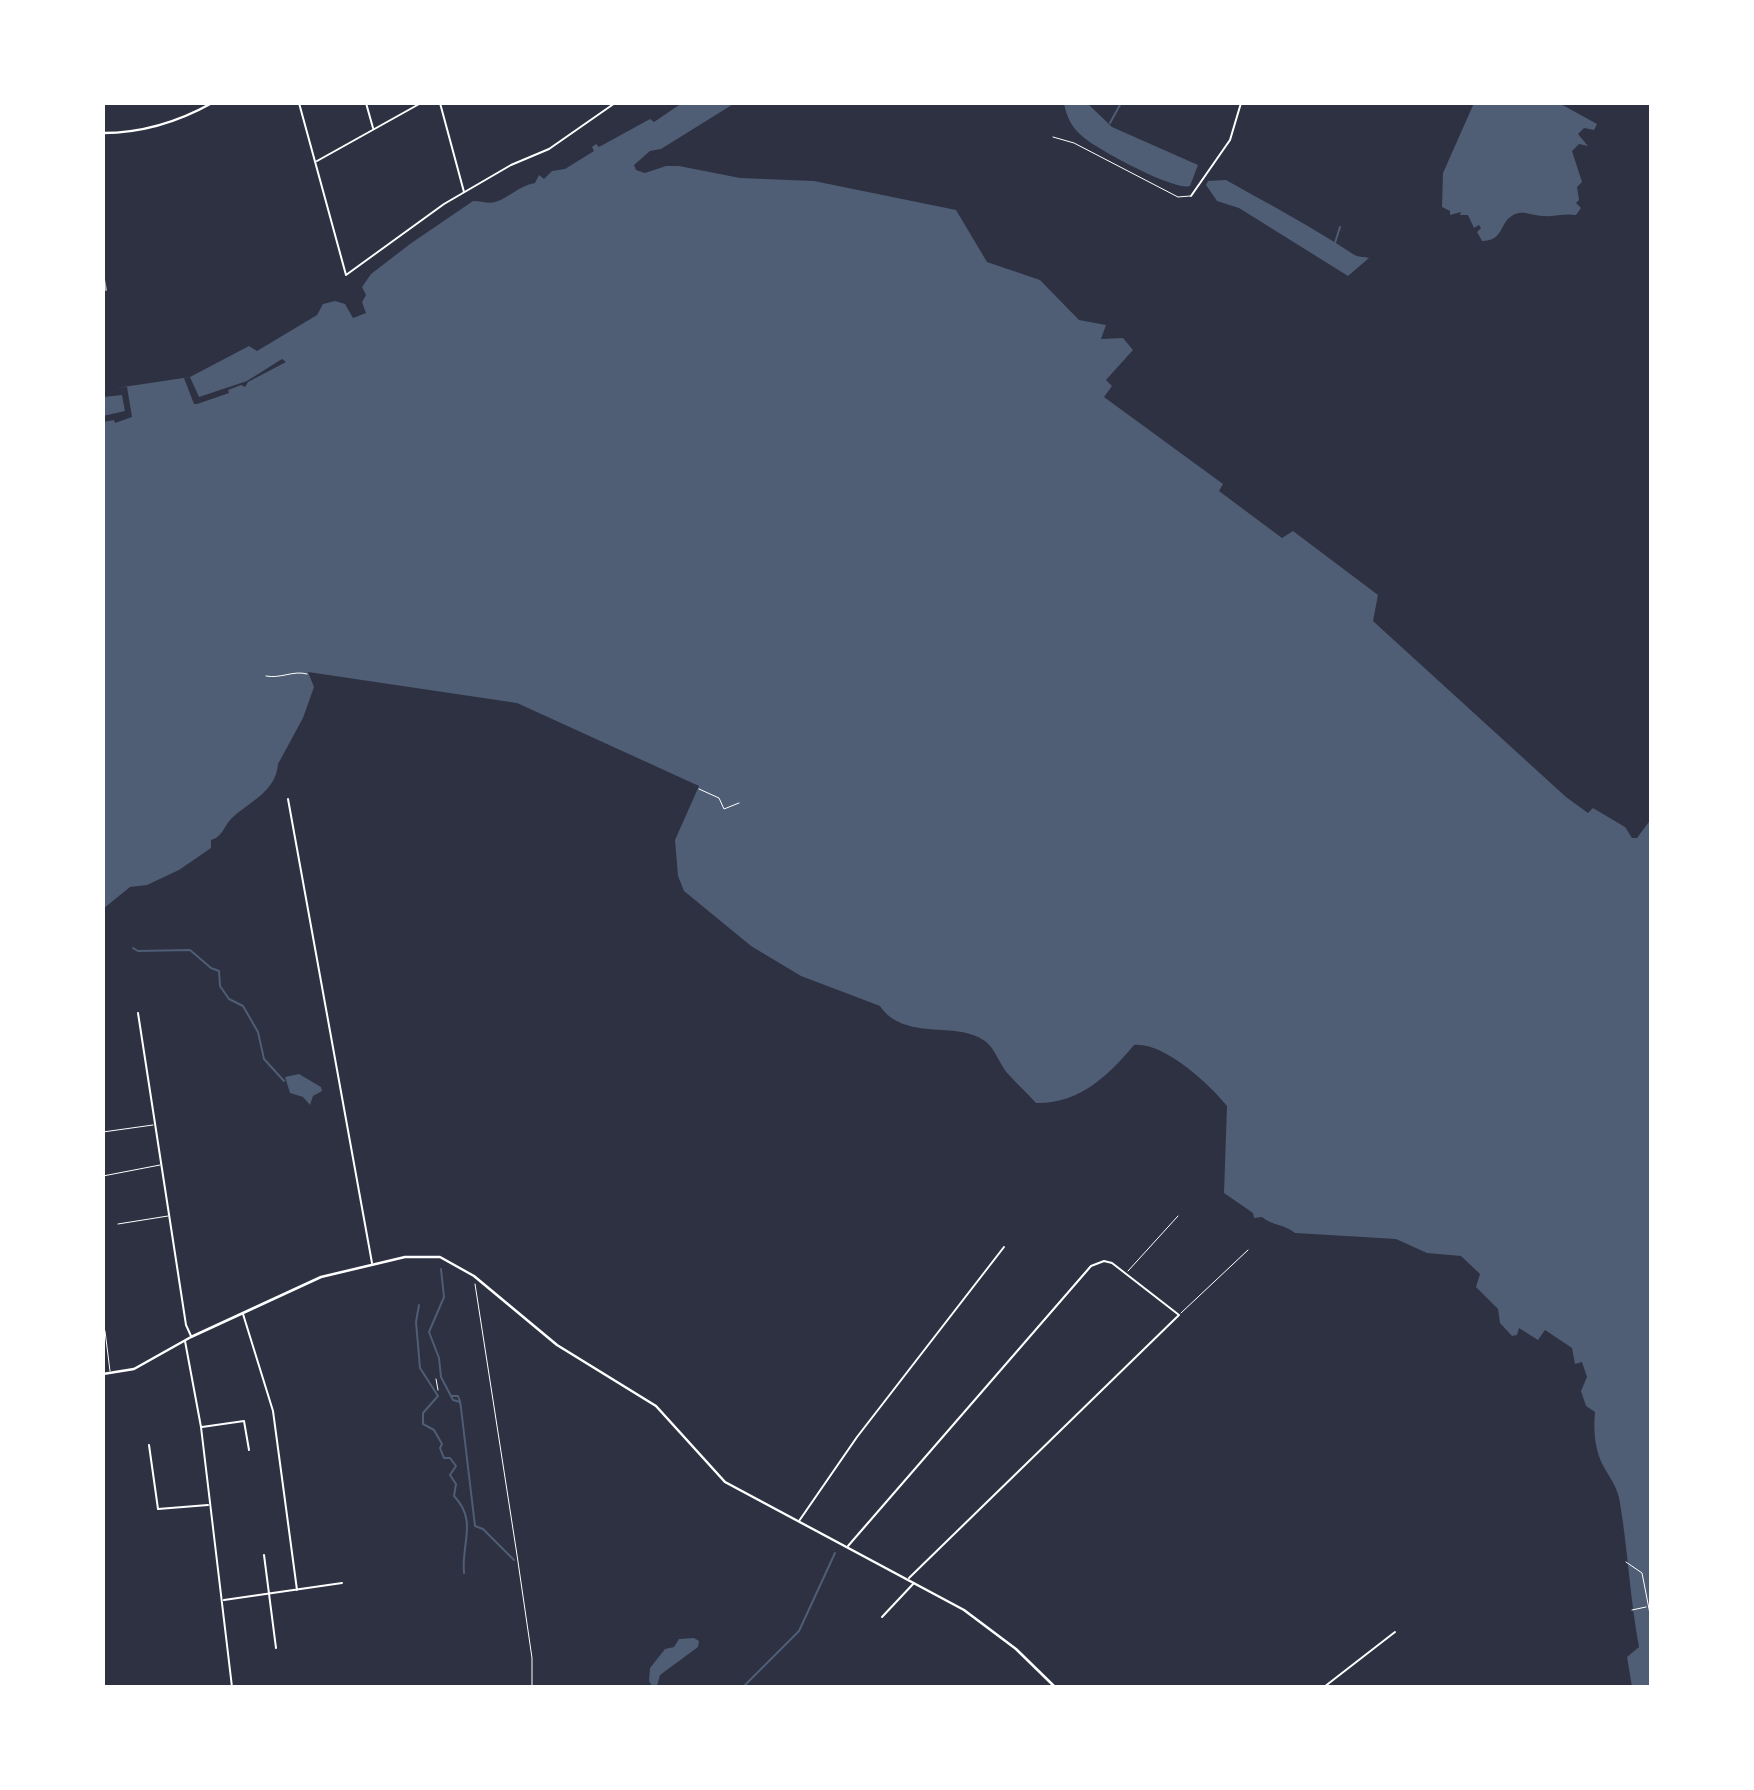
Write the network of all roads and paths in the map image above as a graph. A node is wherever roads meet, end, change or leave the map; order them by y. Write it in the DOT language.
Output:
graph roads {
  1 [pos="212,103"];
  2 [pos="299,103"];
  3 [pos="366,103"];
  4 [pos="421,103"];
  5 [pos="440,103"];
  6 [pos="615,103"];
  7 [pos="1241,103"];
  8 [pos="374,129"];
  9 [pos="103,133"];
  10 [pos="1053,137"];
  11 [pos="316,162"];
  12 [pos="464,193"];
  13 [pos="1191,195"];
  14 [pos="307,674"];
  15 [pos="266,676"];
  16 [pos="699,789"];
  17 [pos="288,799"];
  18 [pos="739,803"];
  19 [pos="138,1013"];
  20 [pos="155,1125"];
  21 [pos="103,1132"];
  22 [pos="162,1164"];
  23 [pos="103,1176"];
  24 [pos="170,1216"];
  25 [pos="1178,1216"];
  26 [pos="118,1224"];
  27 [pos="1004,1247"];
  28 [pos="1248,1250"];
  29 [pos="373,1264"];
  30 [pos="1126,1273"];
  31 [pos="474,1276"];
  32 [pos="243,1313"];
  33 [pos="1179,1315"];
  34 [pos="105,1331"];
  35 [pos="191,1337"];
  36 [pos="184,1340"];
  37 [pos="110,1373"];
  38 [pos="103,1374"];
  39 [pos="436,1379"];
  40 [pos="438,1390"];
  41 [pos="201,1427"];
  42 [pos="149,1445"];
  43 [pos="249,1450"];
  44 [pos="209,1505"];
  45 [pos="799,1521"];
  46 [pos="847,1546"];
  47 [pos="264,1555"];
  48 [pos="1626,1562"];
  49 [pos="908,1578"];
  50 [pos="915,1582"];
  51 [pos="342,1583"];
  52 [pos="297,1590"];
  53 [pos="270,1594"];
  54 [pos="223,1601"];
  55 [pos="1648,1607"];
  56 [pos="1632,1610"];
  57 [pos="882,1617"];
  58 [pos="1651,1619"];
  59 [pos="1395,1632"];
  60 [pos="276,1648"];
  61 [pos="232,1687"];
  62 [pos="532,1687"];
  63 [pos="1055,1687"];
  64 [pos="1324,1687"];
  1 -- 9 [label="street"];
  2 -- 11 [label="street"];
  3 -- 8 [label="street"];
  4 -- 8 [label="street"];
  5 -- 12 [label="street"];
  6 -- 12 [label="street"];
  7 -- 13 [label="street"];
  8 -- 11 [label="street"];
  10 -- 13 [label="lane"];
  11 -- 12 [label="street"];
  14 -- 15 [label="path"];
  16 -- 18 [label="path"];
  17 -- 29 [label="street"];
  19 -- 20 [label="street"];
  20 -- 21 [label="lane"];
  20 -- 22 [label="street"];
  22 -- 23 [label="lane"];
  22 -- 24 [label="street"];
  24 -- 26 [label="lane"];
  24 -- 35 [label="street"];
  25 -- 30 [label="lane"];
  27 -- 45 [label="street"];
  28 -- 33 [label="lane"];
  29 -- 31 [label="street"];
  29 -- 32 [label="street"];
  30 -- 33 [label="street"];
  30 -- 46 [label="street"];
  31 -- 45 [label="street"];
  31 -- 62 [label="path"];
  32 -- 35 [label="street"];
  32 -- 52 [label="street"];
  33 -- 49 [label="street"];
  34 -- 37 [label="lane"];
  35 -- 36 [label="street"];
  36 -- 37 [label="street"];
  36 -- 41 [label="street"];
  37 -- 38 [label="street"];
  39 -- 40 [label="path"];
  41 -- 43 [label="street"];
  41 -- 44 [label="street"];
  42 -- 44 [label="street"];
  44 -- 54 [label="street"];
  45 -- 46 [label="street"];
  46 -- 49 [label="street"];
  47 -- 53 [label="street"];
  48 -- 55 [label="path"];
  49 -- 50 [label="street"];
  50 -- 57 [label="street"];
  50 -- 63 [label="street"];
  51 -- 52 [label="street"];
  52 -- 53 [label="street"];
  53 -- 54 [label="street"];
  53 -- 60 [label="street"];
  54 -- 61 [label="street"];
  55 -- 56 [label="path"];
  55 -- 58 [label="path"];
  59 -- 64 [label="street"];
}
